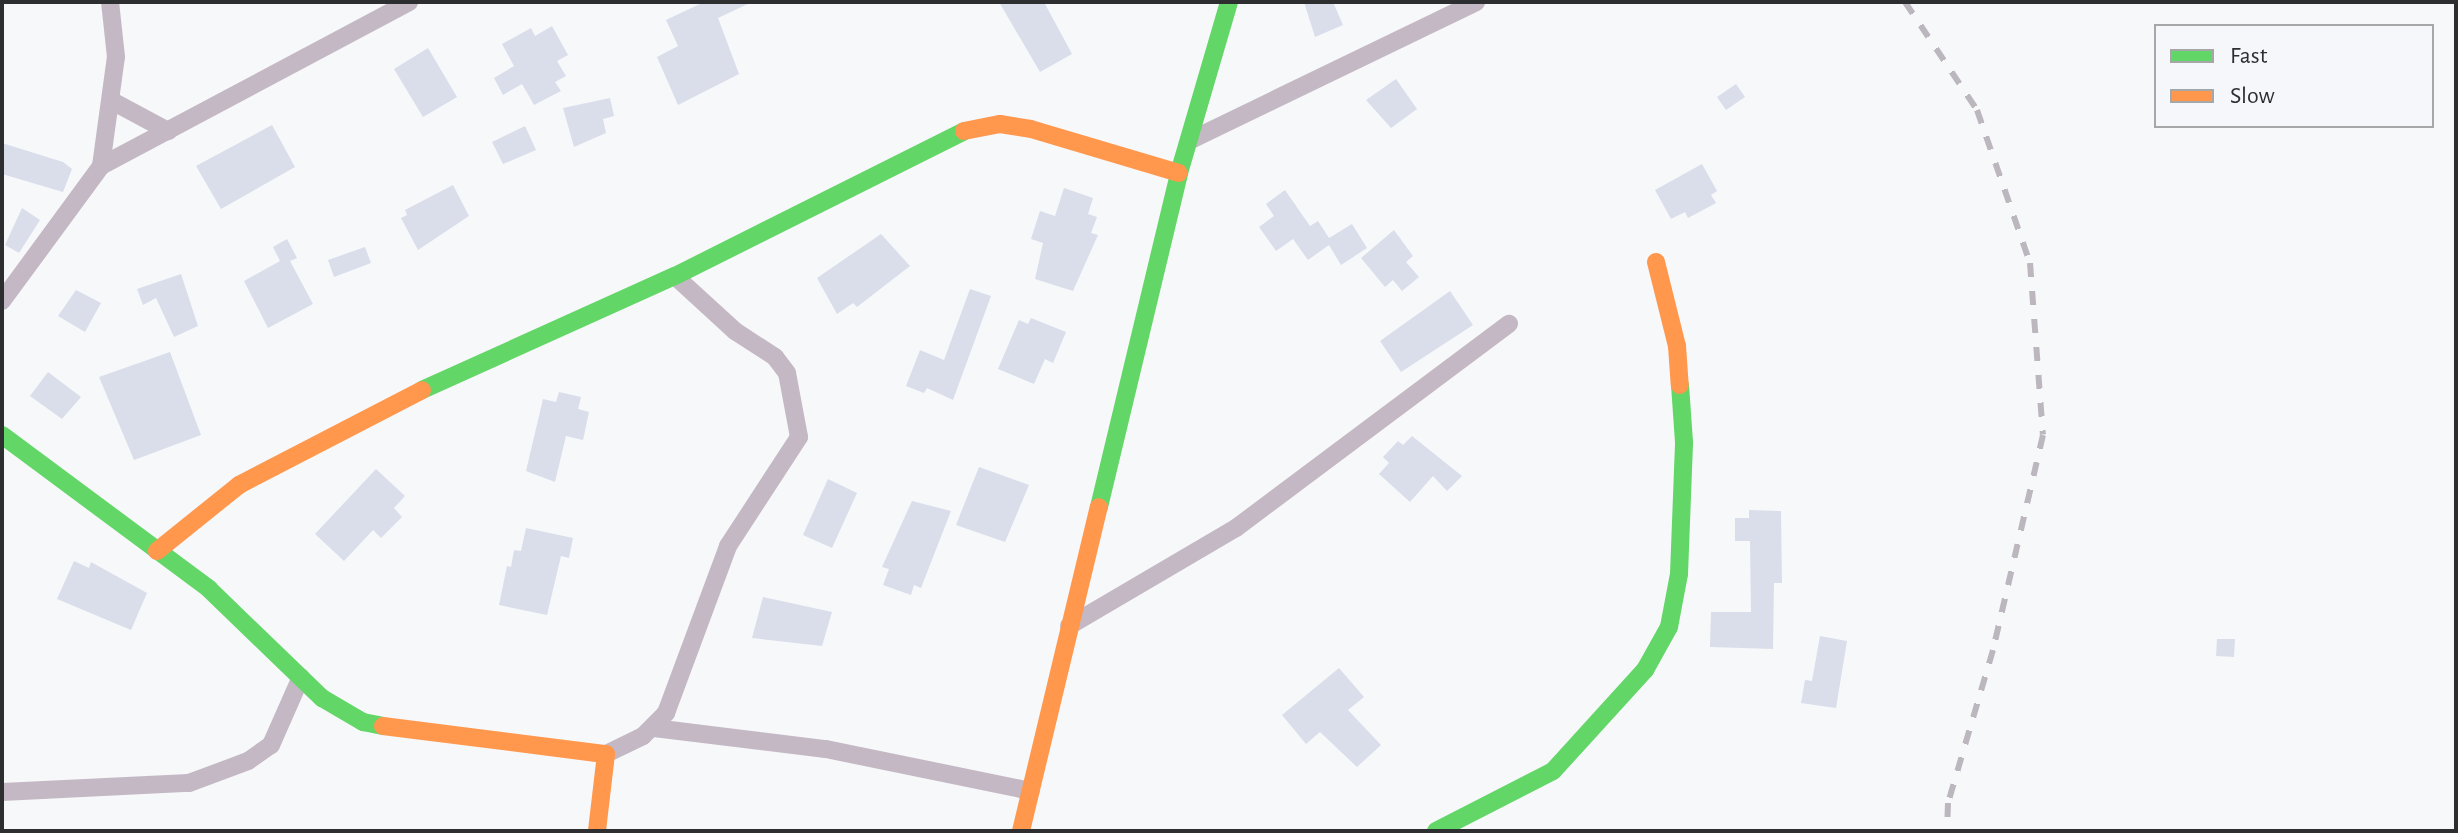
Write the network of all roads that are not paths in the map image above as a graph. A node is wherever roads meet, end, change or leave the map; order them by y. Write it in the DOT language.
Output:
graph roads {
  1 [pos="110,2"];
  2 [pos="409,2"];
  3 [pos="1229,2"];
  4 [pos="1476,2"];
  5 [pos="112,101"];
  6 [pos="168,131"];
  7 [pos="1189,141"];
  8 [pos="101,166"];
  9 [pos="1179,173"];
  10 [pos="1656,262"];
  11 [pos="675,276"];
  12 [pos="2,301"];
  13 [pos="1509,324"];
  14 [pos="2,435"];
  15 [pos="157,551"];
  16 [pos="1069,626"];
  17 [pos="301,677"];
  18 [pos="654,728"];
  19 [pos="606,754"];
  20 [pos="1031,791"];
  21 [pos="2,792"];
  22 [pos="597,831"];
  23 [pos="1021,831"];
  24 [pos="1436,831"];
  1 -- 5 [label="street"];
  2 -- 6 [label="street"];
  3 -- 7 [label="street"];
  4 -- 7 [label="street"];
  5 -- 6 [label="street"];
  5 -- 8 [label="street"];
  6 -- 8 [label="street"];
  7 -- 9 [label="street"];
  8 -- 12 [label="street"];
  9 -- 11 [label="street"];
  9 -- 16 [label="street"];
  10 -- 24 [label="street"];
  11 -- 15 [label="street"];
  11 -- 18 [label="street"];
  13 -- 16 [label="street"];
  14 -- 15 [label="street"];
  15 -- 17 [label="street"];
  16 -- 20 [label="street"];
  17 -- 19 [label="street"];
  17 -- 21 [label="street"];
  18 -- 19 [label="street"];
  18 -- 20 [label="street"];
  19 -- 22 [label="street"];
  20 -- 23 [label="street"];
}
